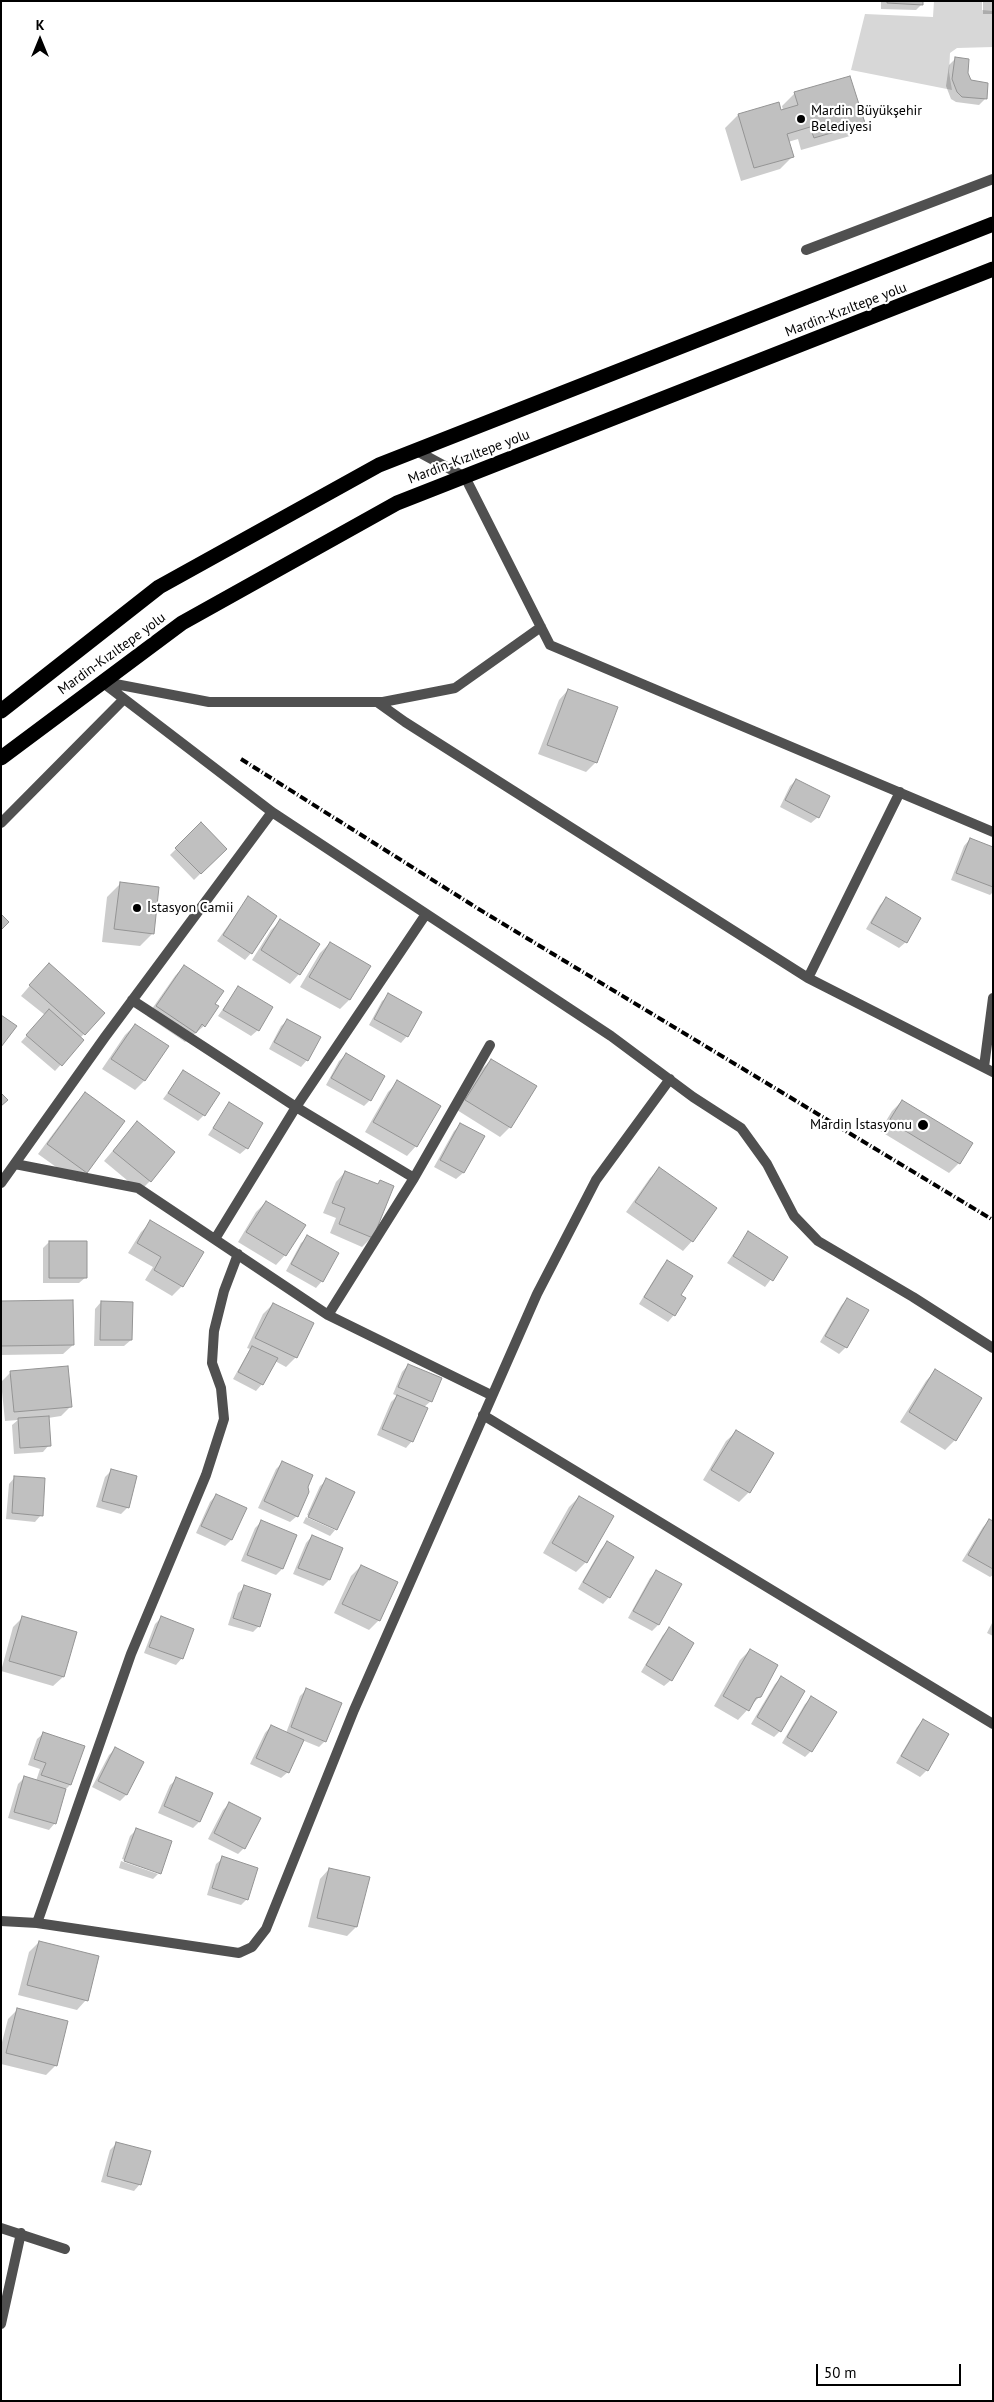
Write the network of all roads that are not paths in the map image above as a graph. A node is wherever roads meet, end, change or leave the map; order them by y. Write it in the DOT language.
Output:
graph roads {
  1 [pos="993,179"];
  2 [pos="993,224"];
  3 [pos="806,250"];
  4 [pos="993,269"];
  5 [pos="415,450"];
  6 [pos="465,477"];
  7 [pos="541,627"];
  8 [pos="102,682"];
  9 [pos="124,699"];
  10 [pos="377,702"];
  11 [pos="1,711"];
  12 [pos="1,758"];
  13 [pos="900,792"];
  14 [pos="272,812"];
  15 [pos="1,824"];
  16 [pos="993,832"];
  17 [pos="426,914"];
  18 [pos="808,978"];
  19 [pos="993,998"];
  20 [pos="132,1000"];
  21 [pos="490,1045"];
  22 [pos="988,1069"];
  23 [pos="670,1080"];
  24 [pos="296,1107"];
  25 [pos="15,1164"];
  26 [pos="414,1178"];
  27 [pos="1,1183"];
  28 [pos="215,1239"];
  29 [pos="238,1254"];
  30 [pos="328,1315"];
  31 [pos="993,1348"];
  32 [pos="491,1395"];
  33 [pos="483,1415"];
  34 [pos="993,1724"];
  35 [pos="1,1921"];
  36 [pos="37,1924"];
  37 [pos="1,2228"];
  38 [pos="21,2233"];
  39 [pos="66,2248"];
  40 [pos="1,2324"];
  1 -- 3 [label="street"];
  2 -- 5 [label="highway, Mardin-Kızıltepe yolu"];
  4 -- 6 [label="highway, Mardin-Kızıltepe yolu"];
  5 -- 6 [label="street"];
  5 -- 11 [label="highway, Mardin-Kızıltepe yolu"];
  6 -- 7 [label="street"];
  6 -- 8 [label="highway, Mardin-Kızıltepe yolu"];
  7 -- 10 [label="street"];
  7 -- 13 [label="street"];
  8 -- 9 [label="street"];
  8 -- 10 [label="street"];
  8 -- 12 [label="highway, Mardin-Kızıltepe yolu"];
  9 -- 14 [label="street"];
  9 -- 15 [label="street"];
  10 -- 18 [label="street"];
  13 -- 16 [label="street"];
  13 -- 18 [label="street"];
  14 -- 17 [label="street"];
  14 -- 20 [label="street"];
  17 -- 23 [label="street"];
  17 -- 24 [label="street"];
  18 -- 22 [label="street"];
  19 -- 22 [label="street"];
  20 -- 24 [label="street"];
  20 -- 25 [label="street"];
  21 -- 26 [label="street"];
  23 -- 31 [label="street"];
  23 -- 32 [label="street"];
  24 -- 26 [label="street"];
  24 -- 28 [label="street"];
  25 -- 27 [label="street"];
  25 -- 28 [label="street"];
  26 -- 30 [label="street"];
  28 -- 29 [label="street"];
  29 -- 30 [label="street"];
  29 -- 36 [label="street"];
  30 -- 32 [label="street"];
  32 -- 33 [label="street"];
  33 -- 34 [label="street"];
  33 -- 36 [label="street"];
  35 -- 36 [label="street"];
  37 -- 38 [label="street"];
  38 -- 39 [label="street"];
  38 -- 40 [label="street"];
}
